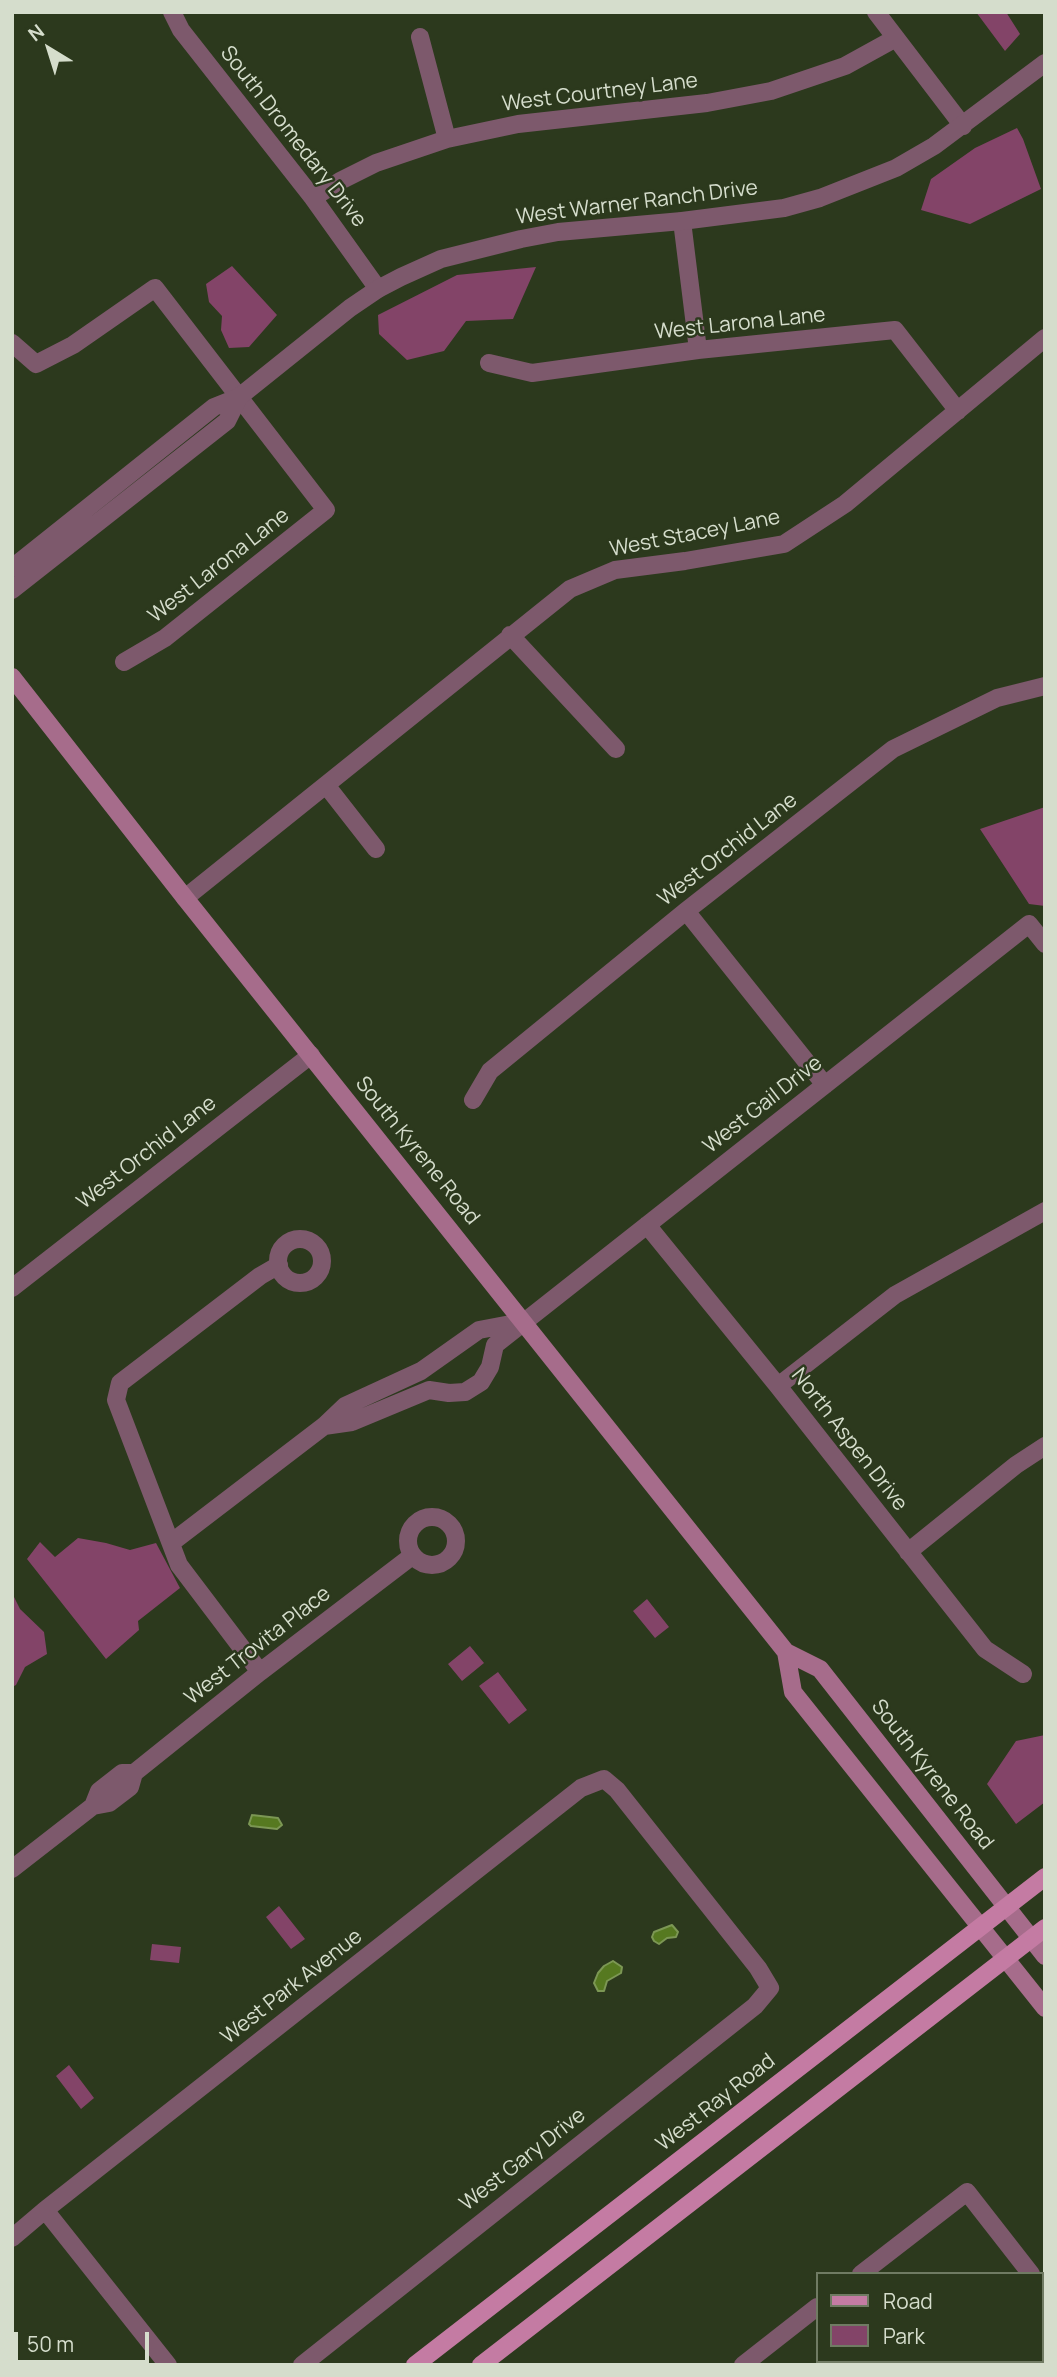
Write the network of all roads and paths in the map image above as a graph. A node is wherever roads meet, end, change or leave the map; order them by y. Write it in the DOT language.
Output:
graph roads {
  1 [pos="172,12"];
  2 [pos="876,12"];
  3 [pos="420,37"];
  4 [pos="894,39"];
  5 [pos="1045,62"];
  6 [pos="962,126"];
  7 [pos="447,139"];
  8 [pos="313,198"];
  9 [pos="682,221"];
  10 [pos="378,289"];
  11 [pos="1045,338"];
  12 [pos="12,343"];
  13 [pos="698,350"];
  14 [pos="489,363"];
  15 [pos="239,397"];
  16 [pos="958,411"];
  17 [pos="116,497"];
  18 [pos="12,568"];
  19 [pos="12,590"];
  20 [pos="510,635"];
  21 [pos="124,662"];
  22 [pos="12,677"];
  23 [pos="1045,686"];
  24 [pos="615,749"];
  25 [pos="326,785"];
  26 [pos="376,849"];
  27 [pos="185,898"];
  28 [pos="686,911"];
  29 [pos="1045,944"];
  30 [pos="311,1055"];
  31 [pos="825,1085"];
  32 [pos="473,1100"];
  33 [pos="1045,1211"];
  34 [pos="647,1225"];
  35 [pos="279,1265"];
  36 [pos="12,1288"];
  37 [pos="525,1322"];
  38 [pos="778,1386"];
  39 [pos="324,1426"];
  40 [pos="1045,1446"];
  41 [pos="171,1543"];
  42 [pos="908,1552"];
  43 [pos="412,1556"];
  44 [pos="786,1652"];
  45 [pos="260,1672"];
  46 [pos="1023,1674"];
  47 [pos="604,1779"];
  48 [pos="12,1869"];
  49 [pos="1045,1877"];
  50 [pos="1007,1907"];
  51 [pos="981,1927"];
  52 [pos="1038,1933"];
  53 [pos="1045,1956"];
  54 [pos="1006,1958"];
  55 [pos="1045,2008"];
  56 [pos="45,2210"];
  57 [pos="12,2238"];
  58 [pos="864,2272"];
  59 [pos="1029,2272"];
  60 [pos="816,2309"];
  61 [pos="169,2365"];
  62 [pos="302,2365"];
  63 [pos="415,2365"];
  64 [pos="481,2365"];
  65 [pos="743,2365"];
  1 -- 8 [label="street, South Dromedary Drive"];
  2 -- 4 [label="street"];
  3 -- 7 [label="street"];
  4 -- 6 [label="street"];
  4 -- 7 [label="street, West Courtney Lane"];
  5 -- 6 [label="street, West Warner Ranch Drive"];
  6 -- 9 [label="street, West Warner Ranch Drive"];
  7 -- 8 [label="street, West Courtney Lane"];
  8 -- 10 [label="street, South Dromedary Drive"];
  9 -- 10 [label="street, West Warner Ranch Drive"];
  9 -- 13 [label="street"];
  10 -- 15 [label="street, West Warner Ranch Drive"];
  11 -- 16 [label="street, West Stacey Lane"];
  12 -- 15 [label="street"];
  13 -- 14 [label="street, West Larona Lane"];
  13 -- 16 [label="street, West Larona Lane"];
  15 -- 17 [label="street, West Warner Ranch Drive"];
  15 -- 21 [label="street, West Larona Lane"];
  16 -- 20 [label="street, West Stacey Lane"];
  17 -- 18 [label="street, West Warner Ranch Drive"];
  17 -- 19 [label="street, West Warner Ranch Drive"];
  20 -- 24 [label="street"];
  20 -- 25 [label="street, West Stacey Lane"];
  22 -- 27 [label="main road, South Kyrene Road"];
  23 -- 28 [label="street, West Orchid Lane"];
  25 -- 26 [label="street"];
  25 -- 27 [label="street, West Stacey Lane"];
  27 -- 30 [label="main road, South Kyrene Road"];
  28 -- 31 [label="street"];
  28 -- 32 [label="street, West Orchid Lane"];
  29 -- 31 [label="street, West Gail Drive"];
  30 -- 36 [label="street, West Orchid Lane"];
  30 -- 37 [label="main road, South Kyrene Road"];
  31 -- 34 [label="street, West Gail Drive"];
  33 -- 38 [label="street"];
  34 -- 37 [label="street, West Gail Drive"];
  34 -- 38 [label="street, North Aspen Drive"];
  35 -- 41 [label="street"];
  37 -- 39 [label="street, West Gail Drive"];
  37 -- 39 [label="street, West Gail Drive"];
  37 -- 44 [label="main road, South Kyrene Road"];
  38 -- 42 [label="street, North Aspen Drive"];
  39 -- 41 [label="street, West Gail Drive"];
  40 -- 42 [label="street"];
  41 -- 45 [label="street"];
  42 -- 46 [label="street, North Aspen Drive"];
  43 -- 45 [label="street, West Trovita Place"];
  44 -- 50 [label="main road, South Kyrene Road"];
  44 -- 51 [label="main road, South Kyrene Road"];
  45 -- 48 [label="street, West Trovita Place"];
  47 -- 56 [label="street, West Park Avenue"];
  47 -- 62 [label="street, West Gary Drive"];
  49 -- 50 [label="main road, West Ray Road"];
  50 -- 51 [label="main road, West Ray Road"];
  50 -- 52 [label="main road, South Kyrene Road"];
  51 -- 54 [label="main road, South Kyrene Road"];
  51 -- 63 [label="main road, West Ray Road"];
  52 -- 53 [label="main road, South Kyrene Road"];
  52 -- 54 [label="main road"];
  54 -- 55 [label="main road, South Kyrene Road"];
  54 -- 64 [label="main road"];
  56 -- 57 [label="street, West Park Avenue"];
  56 -- 61 [label="street"];
  58 -- 59 [label="street"];
  60 -- 65 [label="street"];
}
